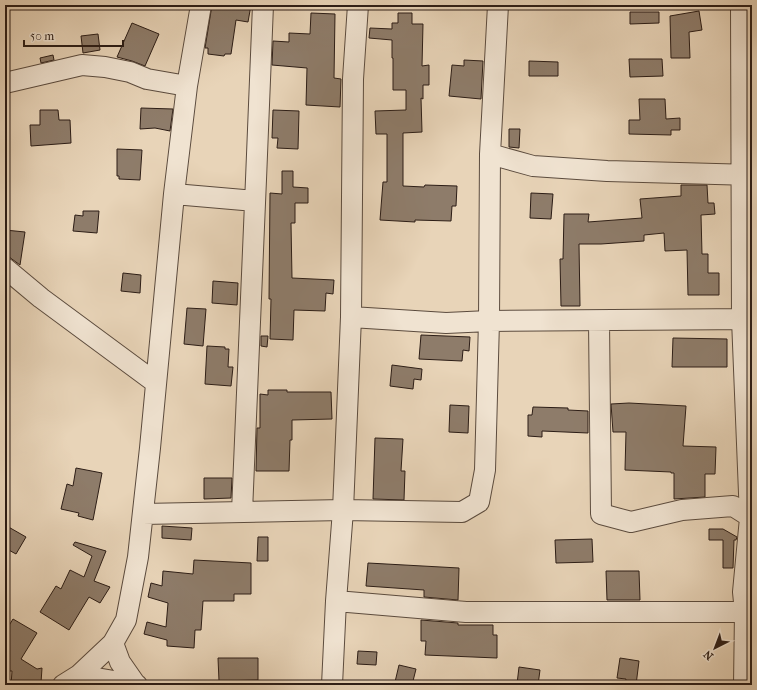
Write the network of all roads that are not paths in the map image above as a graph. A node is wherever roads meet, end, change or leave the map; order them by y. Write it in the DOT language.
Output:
graph roads {
  1 [pos="201,5"];
  2 [pos="263,5"];
  3 [pos="358,5"];
  4 [pos="498,5"];
  5 [pos="741,5"];
  6 [pos="5,83"];
  7 [pos="187,86"];
  8 [pos="490,154"];
  9 [pos="747,175"];
  10 [pos="174,194"];
  11 [pos="255,201"];
  12 [pos="5,268"];
  13 [pos="351,317"];
  14 [pos="747,319"];
  15 [pos="489,321"];
  16 [pos="599,321"];
  17 [pos="156,383"];
  18 [pos="343,510"];
  19 [pos="242,512"];
  20 [pos="143,514"];
  21 [pos="751,518"];
  22 [pos="336,601"];
  23 [pos="749,612"];
  24 [pos="113,643"];
  25 [pos="71,680"];
  26 [pos="137,685"];
  27 [pos="332,685"];
  28 [pos="744,685"];
  1 -- 7 [label="street"];
  2 -- 11 [label="street"];
  3 -- 13 [label="street"];
  4 -- 8 [label="street"];
  5 -- 9 [label="street"];
  6 -- 7 [label="street"];
  7 -- 10 [label="street"];
  8 -- 9 [label="street"];
  8 -- 15 [label="street"];
  9 -- 14 [label="street"];
  10 -- 11 [label="street"];
  10 -- 17 [label="street"];
  11 -- 19 [label="street"];
  12 -- 17 [label="street"];
  13 -- 15 [label="street"];
  13 -- 18 [label="street"];
  14 -- 16 [label="street"];
  14 -- 21 [label="street"];
  15 -- 16 [label="street"];
  15 -- 18 [label="street"];
  16 -- 21 [label="street"];
  17 -- 20 [label="street"];
  18 -- 19 [label="street"];
  18 -- 22 [label="street"];
  19 -- 20 [label="street"];
  20 -- 24 [label="street"];
  21 -- 23 [label="street"];
  22 -- 23 [label="street"];
  22 -- 27 [label="street"];
  23 -- 28 [label="street"];
  24 -- 25 [label="street"];
  24 -- 26 [label="street"];
  25 -- 26 [label="street"];
}
